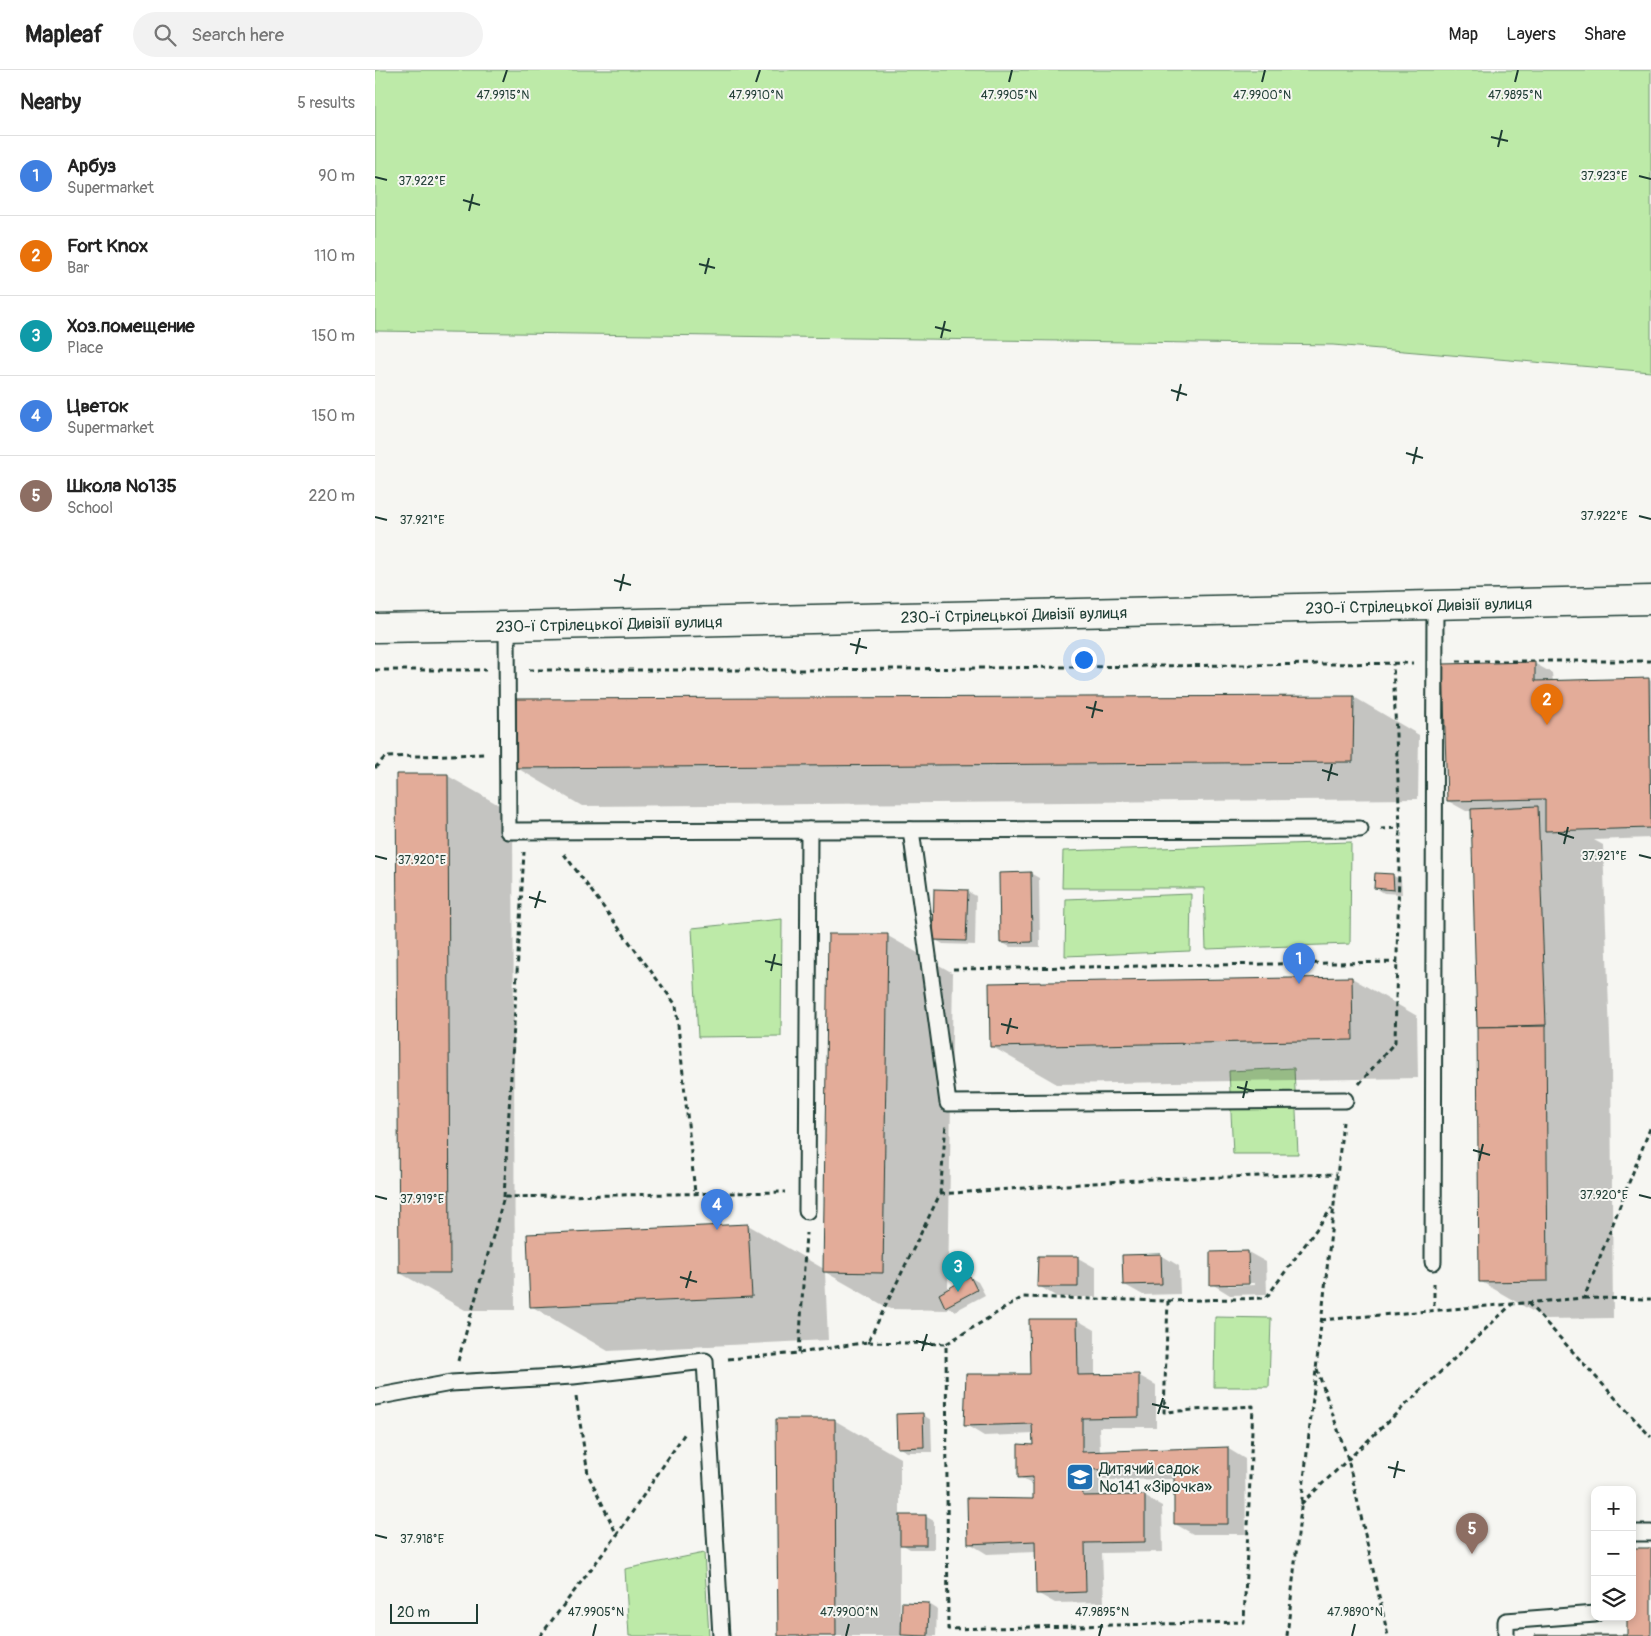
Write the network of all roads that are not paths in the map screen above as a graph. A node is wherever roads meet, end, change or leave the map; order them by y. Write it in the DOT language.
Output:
graph roads {
  1 [pos="1651,600"];
  2 [pos="1435,605"];
  3 [pos="507,626"];
  4 [pos="375,628"];
  5 [pos="1360,829"];
  6 [pos="809,830"];
  7 [pos="911,830"];
  8 [pos="1345,1100"];
  9 [pos="807,1211"];
  10 [pos="1433,1262"];
  11 [pos="375,1397"];
  12 [pos="1636,1533"];
  13 [pos="1651,1533"];
  14 [pos="1591,1614"];
  15 [pos="721,1636"];
  16 [pos="1506,1636"];
  1 -- 2 [label="street, 230-ї Стрілецької Дивізії вулиця"];
  2 -- 3 [label="street, 230-ї Стрілецької Дивізії вулиця"];
  2 -- 10 [label="lane"];
  3 -- 4 [label="street, 230-ї Стрілецької Дивізії вулиця"];
  3 -- 6 [label="lane"];
  5 -- 7 [label="lane"];
  6 -- 7 [label="lane"];
  6 -- 9 [label="lane"];
  7 -- 8 [label="lane"];
  11 -- 15 [label="lane"];
  12 -- 13 [label="lane"];
  14 -- 16 [label="lane"];
}
